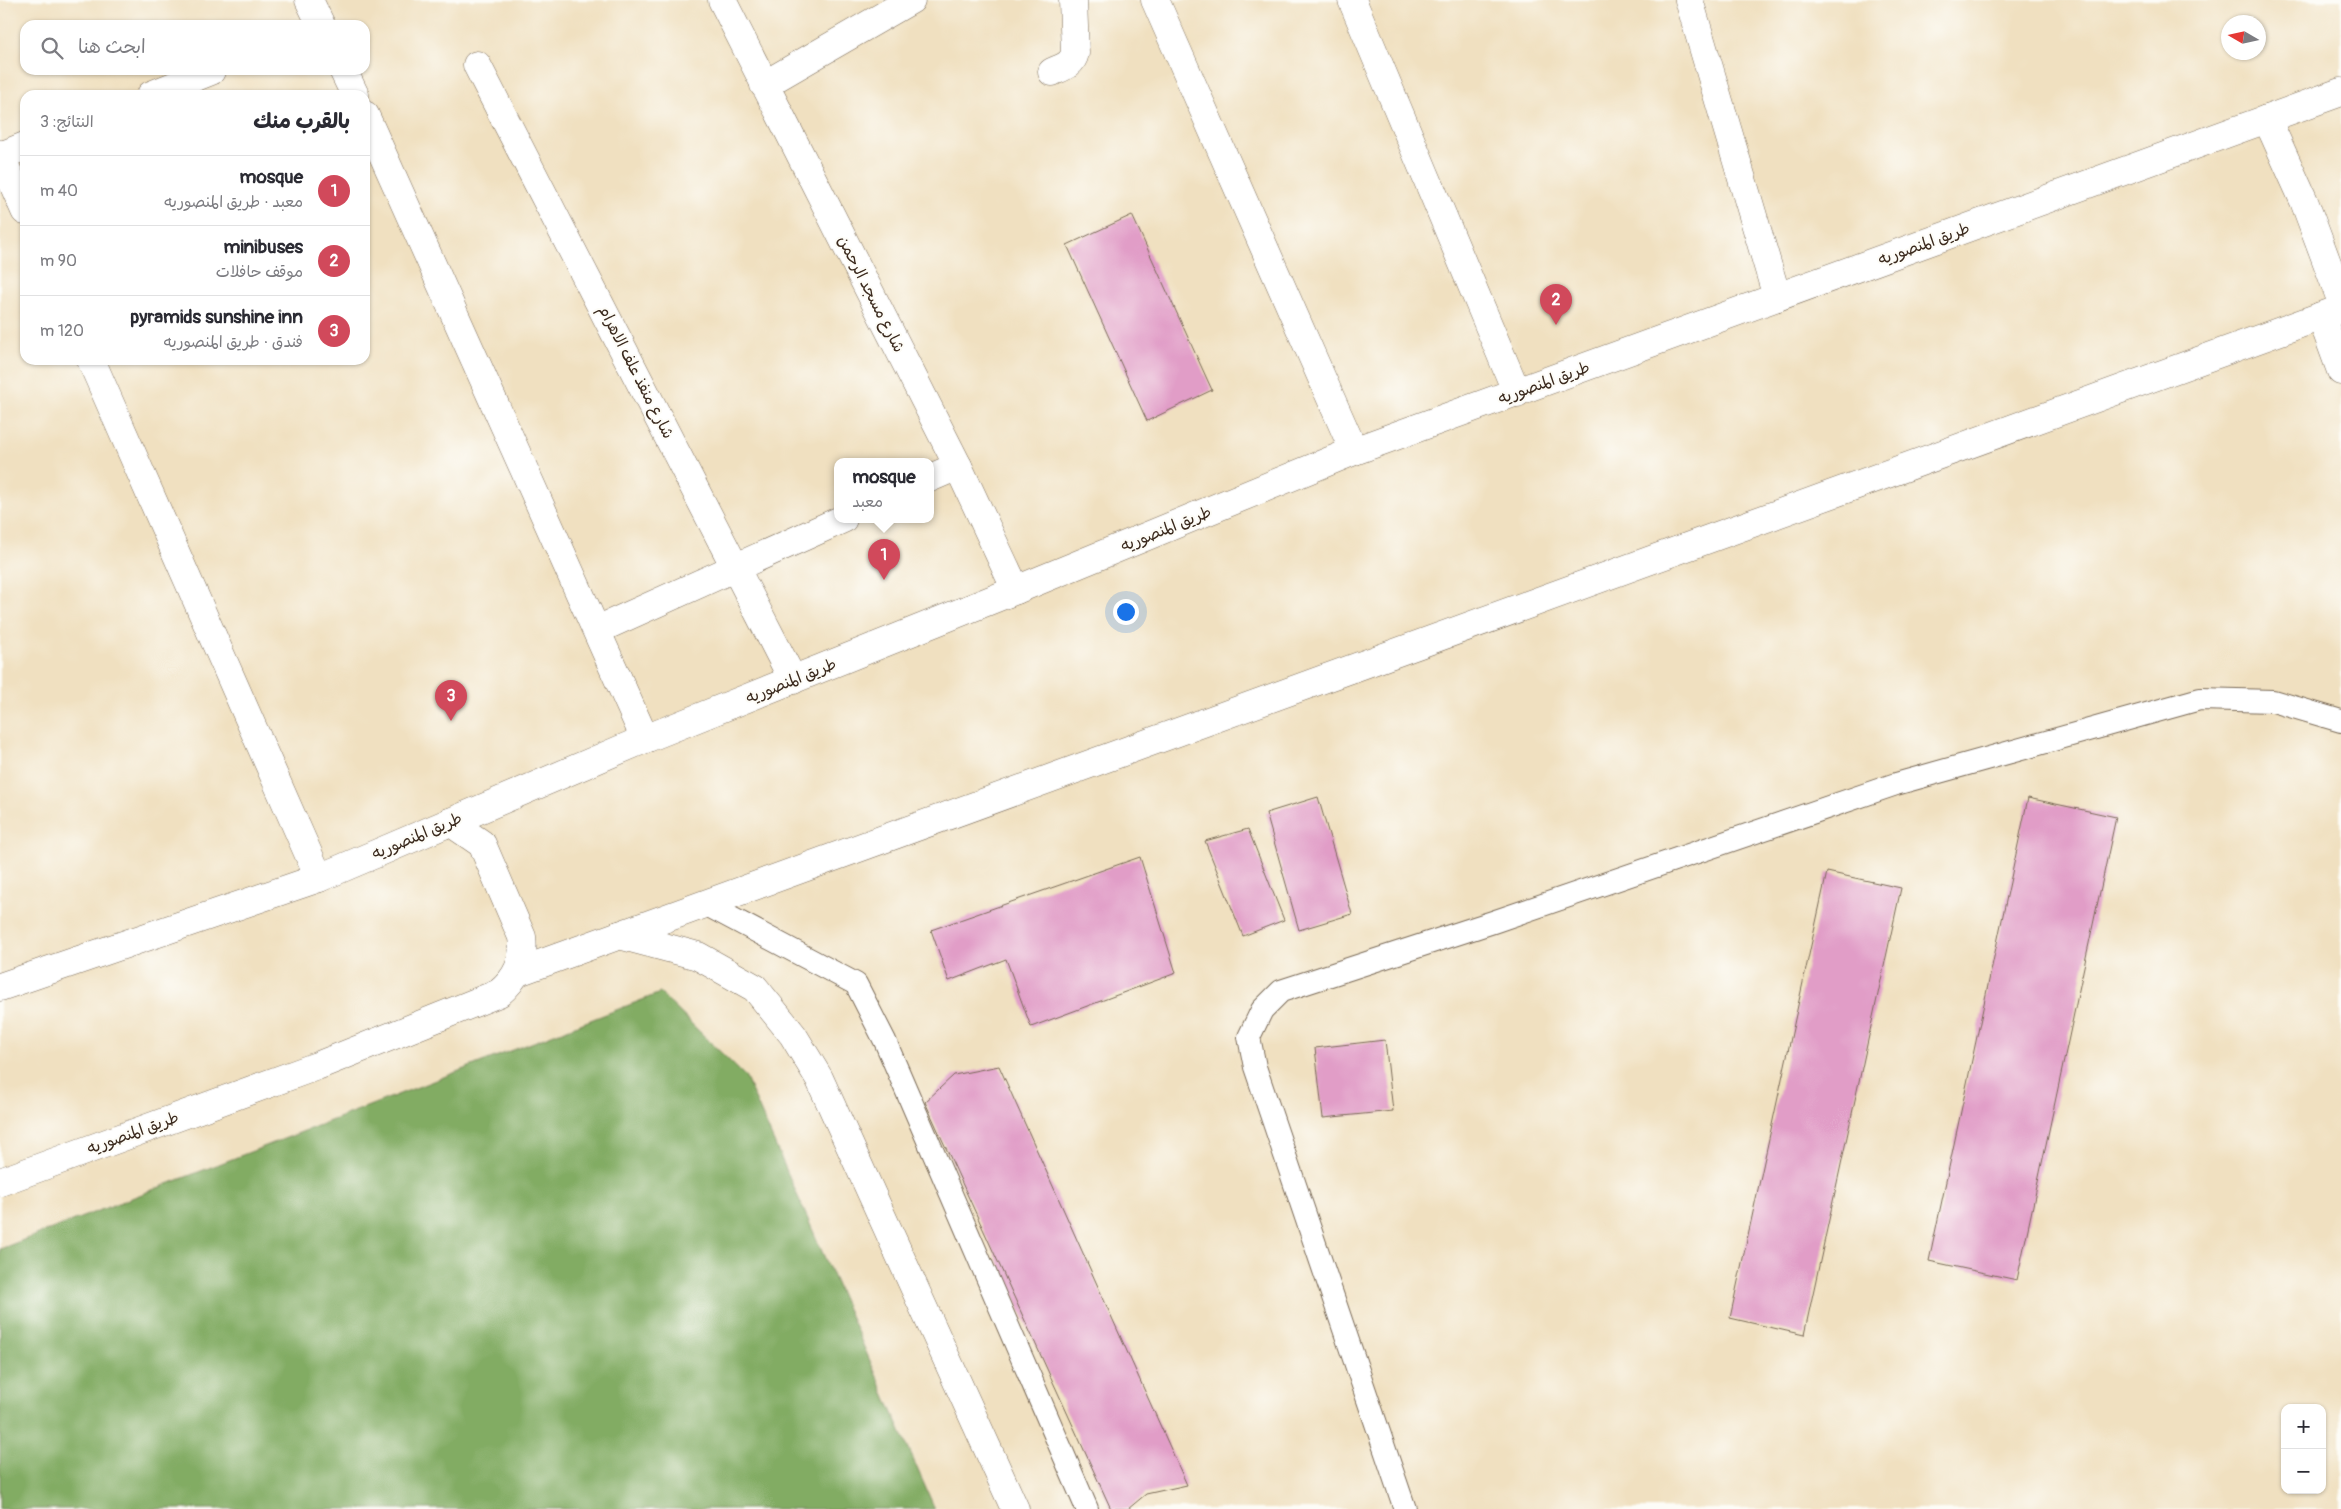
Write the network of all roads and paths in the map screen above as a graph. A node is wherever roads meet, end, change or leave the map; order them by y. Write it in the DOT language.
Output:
graph roads {
  1 [pos="309,0"];
  2 [pos="722,0"];
  3 [pos="911,0"];
  4 [pos="1073,0"];
  5 [pos="1155,0"];
  6 [pos="1352,0"];
  7 [pos="1689,0"];
  8 [pos="319,20"];
  9 [pos="478,66"];
  10 [pos="1052,72"];
  11 [pos="201,75"];
  12 [pos="345,75"];
  13 [pos="764,84"];
  14 [pos="164,90"];
  15 [pos="353,90"];
  16 [pos="2341,92"];
  17 [pos="2267,119"];
  18 [pos="370,127"];
  19 [pos="9,152"];
  20 [pos="20,193"];
  21 [pos="1777,298"];
  22 [pos="2334,308"];
  23 [pos="93,365"];
  24 [pos="2341,371"];
  25 [pos="1516,393"];
  26 [pos="1354,451"];
  27 [pos="958,466"];
  28 [pos="934,476"];
  29 [pos="834,523"];
  30 [pos="737,568"];
  31 [pos="1016,590"];
  32 [pos="597,630"];
  33 [pos="793,680"];
  34 [pos="2341,721"];
  35 [pos="645,739"];
  36 [pos="450,822"];
  37 [pos="319,878"];
  38 [pos="704,904"];
  39 [pos="619,935"];
  40 [pos="518,972"];
  41 [pos="0,987"];
  42 [pos="0,1182"];
  43 [pos="1015,1509"];
  44 [pos="1087,1509"];
  45 [pos="1405,1509"];
  1 -- 8 [label="street"];
  2 -- 13 [label="street, شارع مسجد الرحمن"];
  3 -- 13 [label="street"];
  4 -- 10 [label="street"];
  5 -- 26 [label="street"];
  6 -- 25 [label="street"];
  7 -- 21 [label="street"];
  9 -- 30 [label="street, شارع منفذ علف الاهرام"];
  11 -- 14 [label="street"];
  12 -- 15 [label="street"];
  13 -- 27 [label="street, شارع مسجد الرحمن"];
  16 -- 17 [label="street, طريق المنصوريه"];
  17 -- 21 [label="street, طريق المنصوريه"];
  17 -- 22 [label="street"];
  18 -- 32 [label="street"];
  19 -- 20 [label="street"];
  21 -- 25 [label="street, طريق المنصوريه"];
  22 -- 24 [label="street"];
  22 -- 38 [label="street, طريق المنصوريه"];
  23 -- 37 [label="street"];
  25 -- 26 [label="street, طريق المنصوريه"];
  26 -- 31 [label="street, طريق المنصوريه"];
  27 -- 28 [label="street"];
  27 -- 31 [label="street, شارع مسجد الرحمن"];
  29 -- 30 [label="street"];
  30 -- 32 [label="street"];
  30 -- 33 [label="street, شارع منفذ علف الاهرام"];
  31 -- 33 [label="street, طريق المنصوريه"];
  32 -- 35 [label="street"];
  33 -- 35 [label="street, طريق المنصوريه"];
  34 -- 45 [label="lane"];
  35 -- 36 [label="street, طريق المنصوريه"];
  36 -- 37 [label="street, طريق المنصوريه"];
  36 -- 40 [label="street"];
  37 -- 41 [label="street, طريق المنصوريه"];
  38 -- 39 [label="street, طريق المنصوريه"];
  38 -- 44 [label="lane"];
  39 -- 40 [label="street, طريق المنصوريه"];
  39 -- 43 [label="street"];
  40 -- 42 [label="street, طريق المنصوريه"];
}
